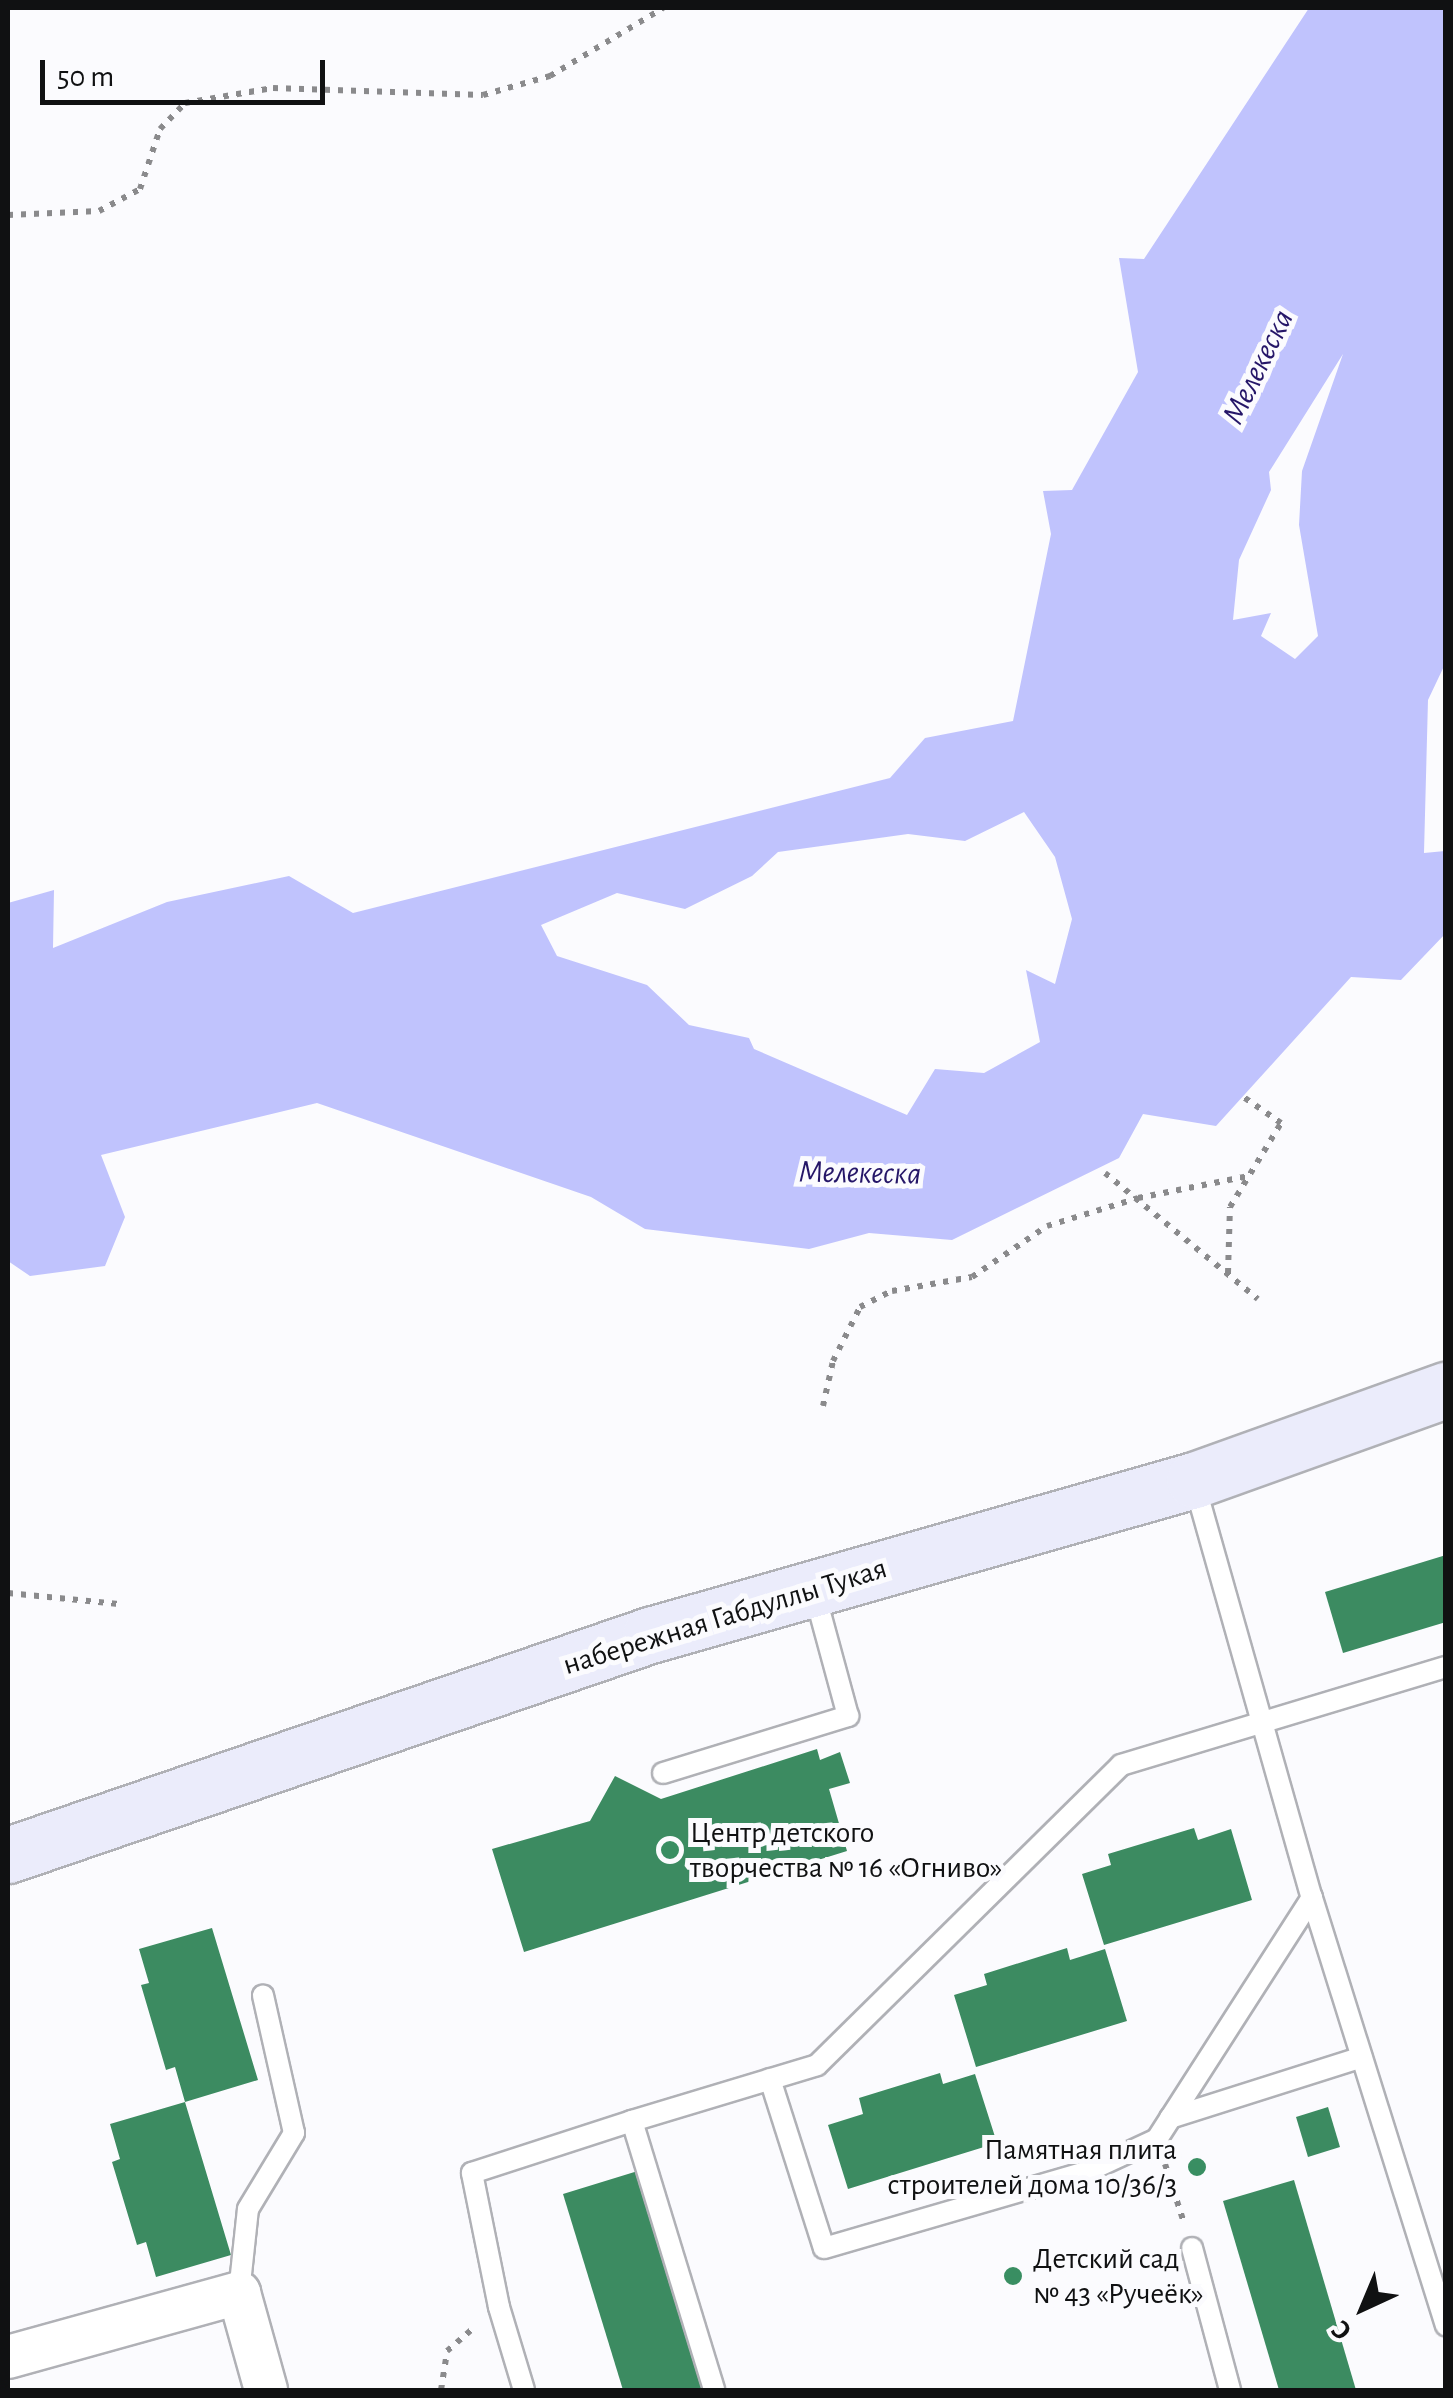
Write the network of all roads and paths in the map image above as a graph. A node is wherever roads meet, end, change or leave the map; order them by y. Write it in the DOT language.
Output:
graph roads {
  1 [pos="663,8"];
  2 [pos="8,215"];
  3 [pos="1242,1096"];
  4 [pos="1105,1173"];
  5 [pos="1249,1176"];
  6 [pos="1138,1198"];
  7 [pos="1228,1273"];
  8 [pos="1258,1299"];
  9 [pos="1446,1390"];
  10 [pos="822,1406"];
  11 [pos="1194,1480"];
  12 [pos="814,1589"];
  13 [pos="8,1594"];
  14 [pos="118,1604"];
  15 [pos="1446,1667"];
  16 [pos="1262,1719"];
  17 [pos="663,1773"];
  18 [pos="8,1856"];
  19 [pos="1312,1898"];
  20 [pos="263,1995"];
  21 [pos="1362,2057"];
  22 [pos="770,2079"];
  23 [pos="1170,2118"];
  24 [pos="632,2120"];
  25 [pos="1156,2139"];
  26 [pos="1192,2248"];
  27 [pos="239,2292"];
  28 [pos="499,2307"];
  29 [pos="1446,2326"];
  30 [pos="8,2357"];
  31 [pos="266,2390"];
  32 [pos="441,2390"];
  33 [pos="524,2390"];
  34 [pos="714,2390"];
  35 [pos="1230,2390"];
  1 -- 2 [label="path"];
  3 -- 5 [label="path"];
  4 -- 6 [label="path"];
  5 -- 6 [label="path"];
  5 -- 7 [label="path"];
  6 -- 7 [label="path"];
  6 -- 10 [label="path"];
  7 -- 8 [label="path"];
  9 -- 11 [label="main road, набережная Габдуллы Тукая"];
  11 -- 12 [label="main road, набережная Габдуллы Тукая"];
  11 -- 16 [label="lane"];
  12 -- 17 [label="lane"];
  12 -- 18 [label="main road, набережная Габдуллы Тукая"];
  13 -- 14 [label="path"];
  15 -- 16 [label="lane"];
  16 -- 19 [label="lane"];
  16 -- 22 [label="lane"];
  19 -- 21 [label="lane"];
  19 -- 23 [label="lane"];
  20 -- 27 [label="lane"];
  21 -- 23 [label="lane"];
  21 -- 29 [label="lane"];
  22 -- 24 [label="lane"];
  22 -- 25 [label="lane"];
  23 -- 25 [label="lane"];
  24 -- 28 [label="lane"];
  24 -- 34 [label="lane"];
  25 -- 26 [label="path"];
  26 -- 35 [label="lane"];
  27 -- 30 [label="street"];
  27 -- 31 [label="street"];
  28 -- 32 [label="path"];
  28 -- 33 [label="lane"];
}
